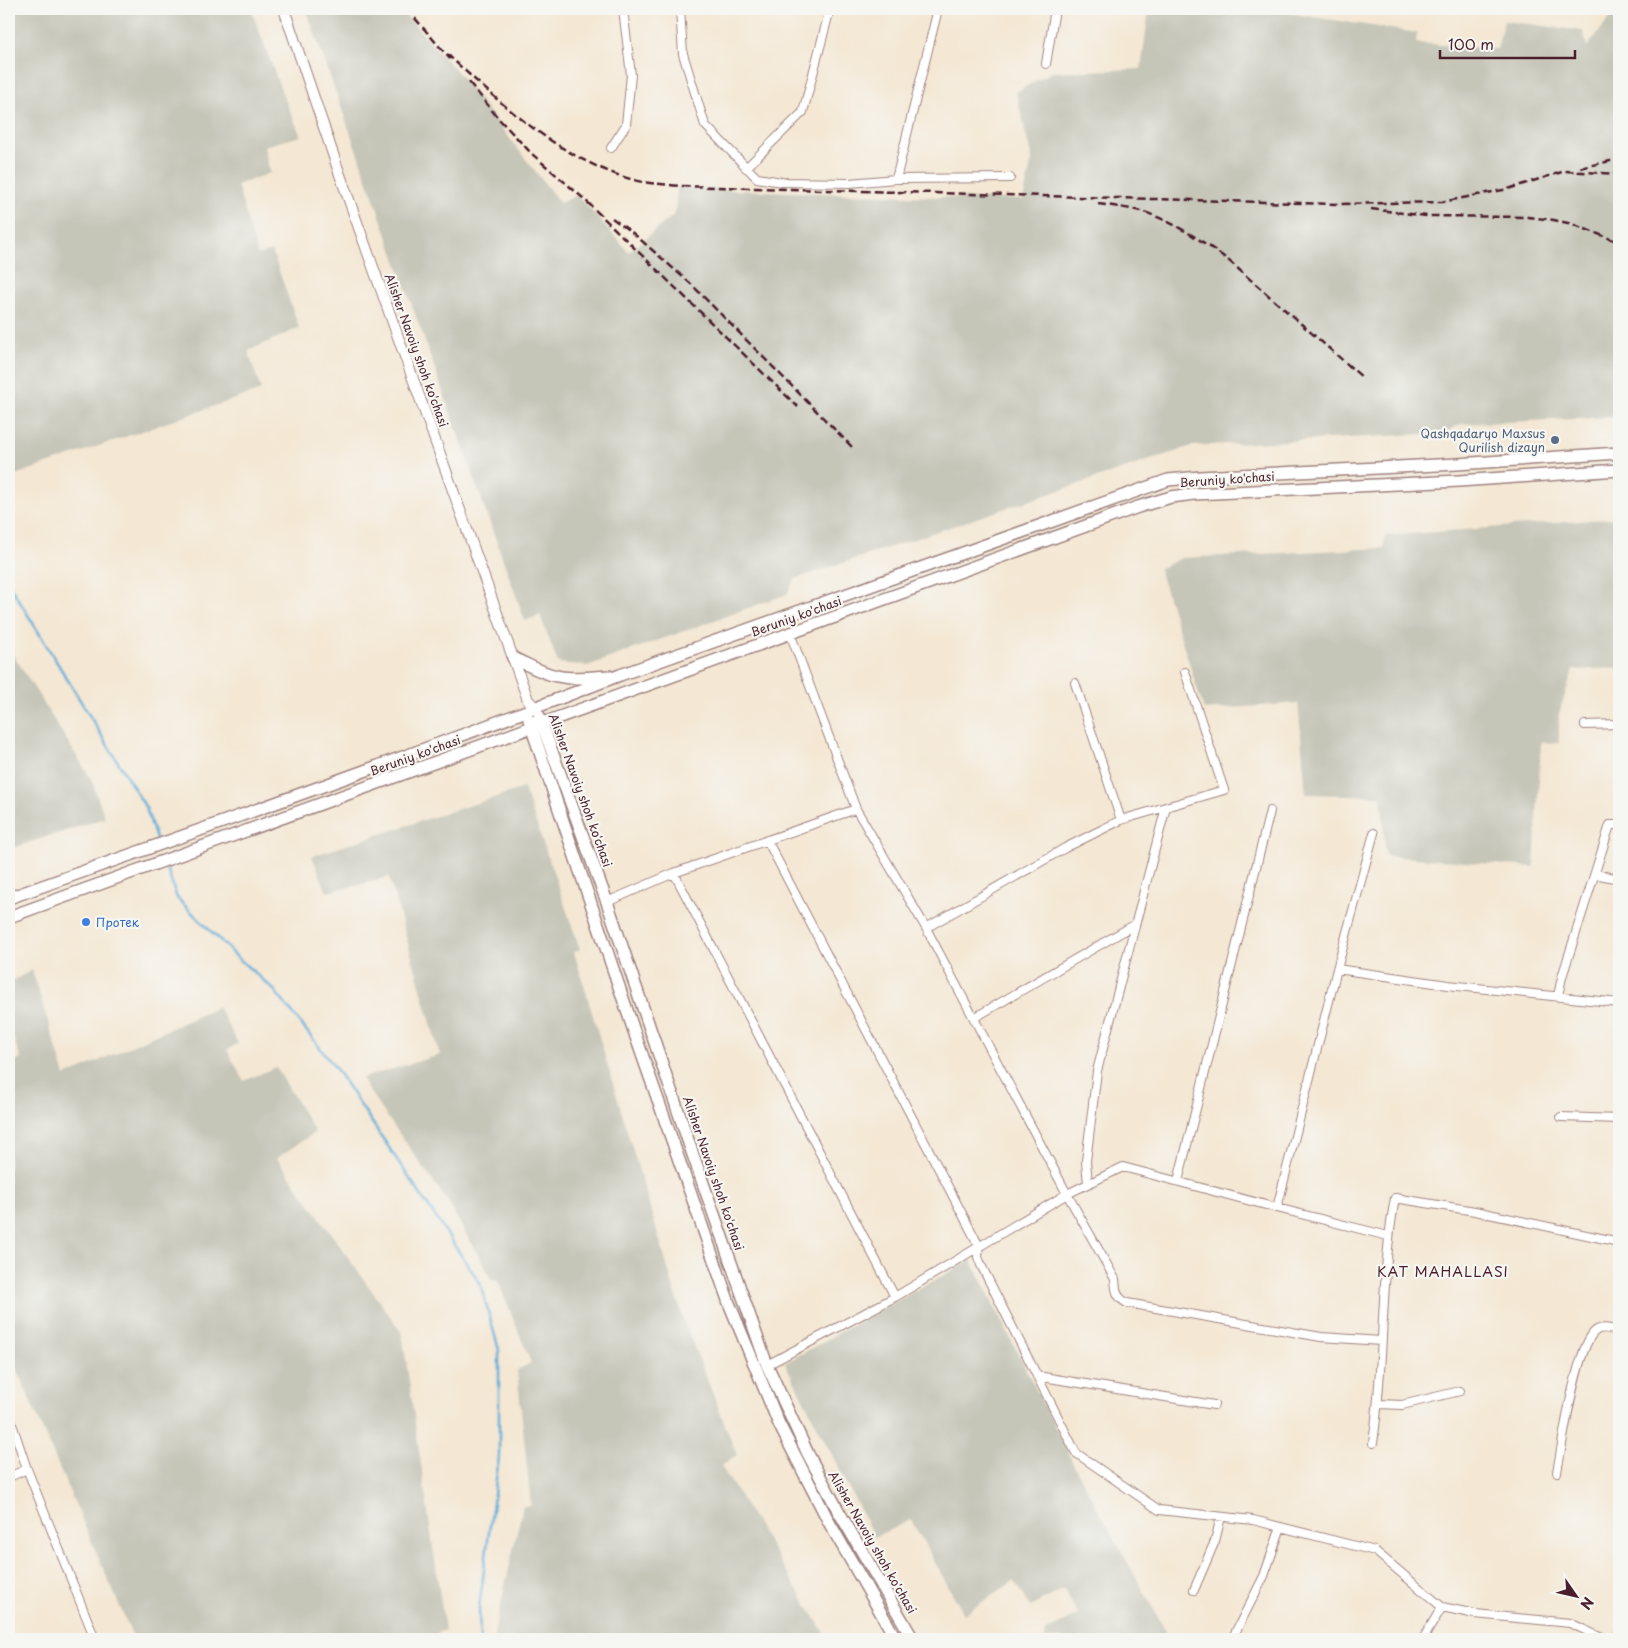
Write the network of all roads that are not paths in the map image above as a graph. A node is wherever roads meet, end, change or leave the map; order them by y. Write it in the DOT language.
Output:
graph roads {
  1 [pos="284,9"];
  2 [pos="623,9"];
  3 [pos="680,9"];
  4 [pos="830,9"];
  5 [pos="938,9"];
  6 [pos="1055,9"];
  7 [pos="1046,64"];
  8 [pos="611,148"];
  9 [pos="746,168"];
  10 [pos="1010,178"];
  11 [pos="896,179"];
  12 [pos="1619,453"];
  13 [pos="1457,464"];
  14 [pos="1619,470"];
  15 [pos="1459,481"];
  16 [pos="790,633"];
  17 [pos="513,658"];
  18 [pos="1185,672"];
  19 [pos="620,675"];
  20 [pos="1075,683"];
  21 [pos="530,706"];
  22 [pos="1619,724"];
  23 [pos="537,725"];
  24 [pos="1586,725"];
  25 [pos="1166,807"];
  26 [pos="856,809"];
  27 [pos="1270,811"];
  28 [pos="1121,820"];
  29 [pos="1619,825"];
  30 [pos="1374,833"];
  31 [pos="767,840"];
  32 [pos="674,873"];
  33 [pos="1595,874"];
  34 [pos="1619,879"];
  35 [pos="34,889"];
  36 [pos="9,898"];
  37 [pos="607,902"];
  38 [pos="40,906"];
  39 [pos="9,917"];
  40 [pos="1134,926"];
  41 [pos="926,928"];
  42 [pos="1338,969"];
  43 [pos="1558,996"];
  44 [pos="1619,1003"];
  45 [pos="974,1018"];
  46 [pos="1560,1116"];
  47 [pos="1619,1120"];
  48 [pos="1178,1181"];
  49 [pos="1088,1184"];
  50 [pos="1067,1194"];
  51 [pos="1277,1208"];
  52 [pos="1388,1236"];
  53 [pos="1619,1242"];
  54 [pos="979,1246"];
  55 [pos="895,1297"];
  56 [pos="1619,1331"];
  57 [pos="1381,1341"];
  58 [pos="767,1364"];
  59 [pos="1037,1376"];
  60 [pos="1460,1391"];
  61 [pos="1379,1404"];
  62 [pos="1214,1406"];
  63 [pos="9,1415"];
  64 [pos="1373,1443"];
  65 [pos="27,1469"];
  66 [pos="1557,1472"];
  67 [pos="9,1477"];
  68 [pos="1221,1517"];
  69 [pos="1281,1527"];
  70 [pos="1194,1590"];
  71 [pos="1442,1607"];
  72 [pos="1619,1634"];
  73 [pos="95,1639"];
  74 [pos="896,1639"];
  75 [pos="913,1639"];
  76 [pos="1232,1639"];
  77 [pos="1423,1639"];
  78 [pos="1604,1639"];
  79 [pos="1616,1639"];
  1 -- 17 [label="street, Alisher Navoiy shoh ko'chasi"];
  2 -- 8 [label="street"];
  3 -- 9 [label="street"];
  4 -- 9 [label="street"];
  5 -- 11 [label="street"];
  6 -- 7 [label="street"];
  9 -- 11 [label="street"];
  10 -- 11 [label="street"];
  12 -- 13 [label="main road, Beruniy ko'chasi"];
  13 -- 15 [label="main road"];
  13 -- 19 [label="main road, Beruniy ko'chasi"];
  14 -- 15 [label="main road, Beruniy ko'chasi"];
  15 -- 16 [label="main road, Beruniy ko'chasi"];
  16 -- 23 [label="main road, Beruniy ko'chasi"];
  16 -- 26 [label="street"];
  17 -- 19 [label="main road"];
  17 -- 21 [label="street, Alisher Navoiy shoh ko'chasi"];
  18 -- 25 [label="street"];
  19 -- 21 [label="main road, Beruniy ko'chasi"];
  20 -- 28 [label="street"];
  21 -- 23 [label="main road, Alisher Navoiy shoh ko'chasi"];
  21 -- 35 [label="main road, Beruniy ko'chasi"];
  22 -- 24 [label="street"];
  23 -- 37 [label="main road, Alisher Navoiy shoh ko'chasi"];
  23 -- 38 [label="main road, Beruniy ko'chasi"];
  23 -- 74 [label="main road, Alisher Navoiy shoh ko'chasi"];
  25 -- 28 [label="street"];
  25 -- 40 [label="street"];
  26 -- 31 [label="street"];
  26 -- 41 [label="street"];
  27 -- 48 [label="street"];
  28 -- 41 [label="street"];
  29 -- 33 [label="street"];
  30 -- 42 [label="street"];
  31 -- 32 [label="street"];
  31 -- 54 [label="street"];
  32 -- 37 [label="street"];
  32 -- 55 [label="street"];
  33 -- 34 [label="street"];
  33 -- 43 [label="street"];
  35 -- 36 [label="main road, Beruniy ko'chasi"];
  35 -- 38 [label="main road"];
  37 -- 58 [label="main road, Alisher Navoiy shoh ko'chasi"];
  38 -- 39 [label="main road, Beruniy ko'chasi"];
  40 -- 45 [label="street"];
  40 -- 49 [label="street"];
  41 -- 45 [label="street"];
  42 -- 43 [label="street"];
  42 -- 51 [label="street"];
  43 -- 44 [label="street"];
  45 -- 50 [label="street"];
  46 -- 47 [label="street"];
  48 -- 49 [label="street"];
  48 -- 51 [label="street"];
  49 -- 50 [label="street"];
  50 -- 54 [label="street"];
  50 -- 57 [label="street"];
  51 -- 52 [label="street"];
  52 -- 53 [label="street"];
  52 -- 57 [label="street"];
  54 -- 55 [label="street"];
  54 -- 59 [label="street"];
  55 -- 58 [label="street"];
  56 -- 66 [label="street"];
  57 -- 61 [label="street"];
  58 -- 75 [label="main road, Alisher Navoiy shoh ko'chasi"];
  59 -- 62 [label="street"];
  59 -- 68 [label="street"];
  60 -- 61 [label="street"];
  61 -- 64 [label="street"];
  63 -- 65 [label="street"];
  65 -- 67 [label="street"];
  65 -- 73 [label="street"];
  68 -- 69 [label="street"];
  68 -- 70 [label="street"];
  69 -- 71 [label="street"];
  69 -- 76 [label="street"];
  71 -- 77 [label="street"];
  71 -- 78 [label="street"];
  72 -- 79 [label="street"];
}
